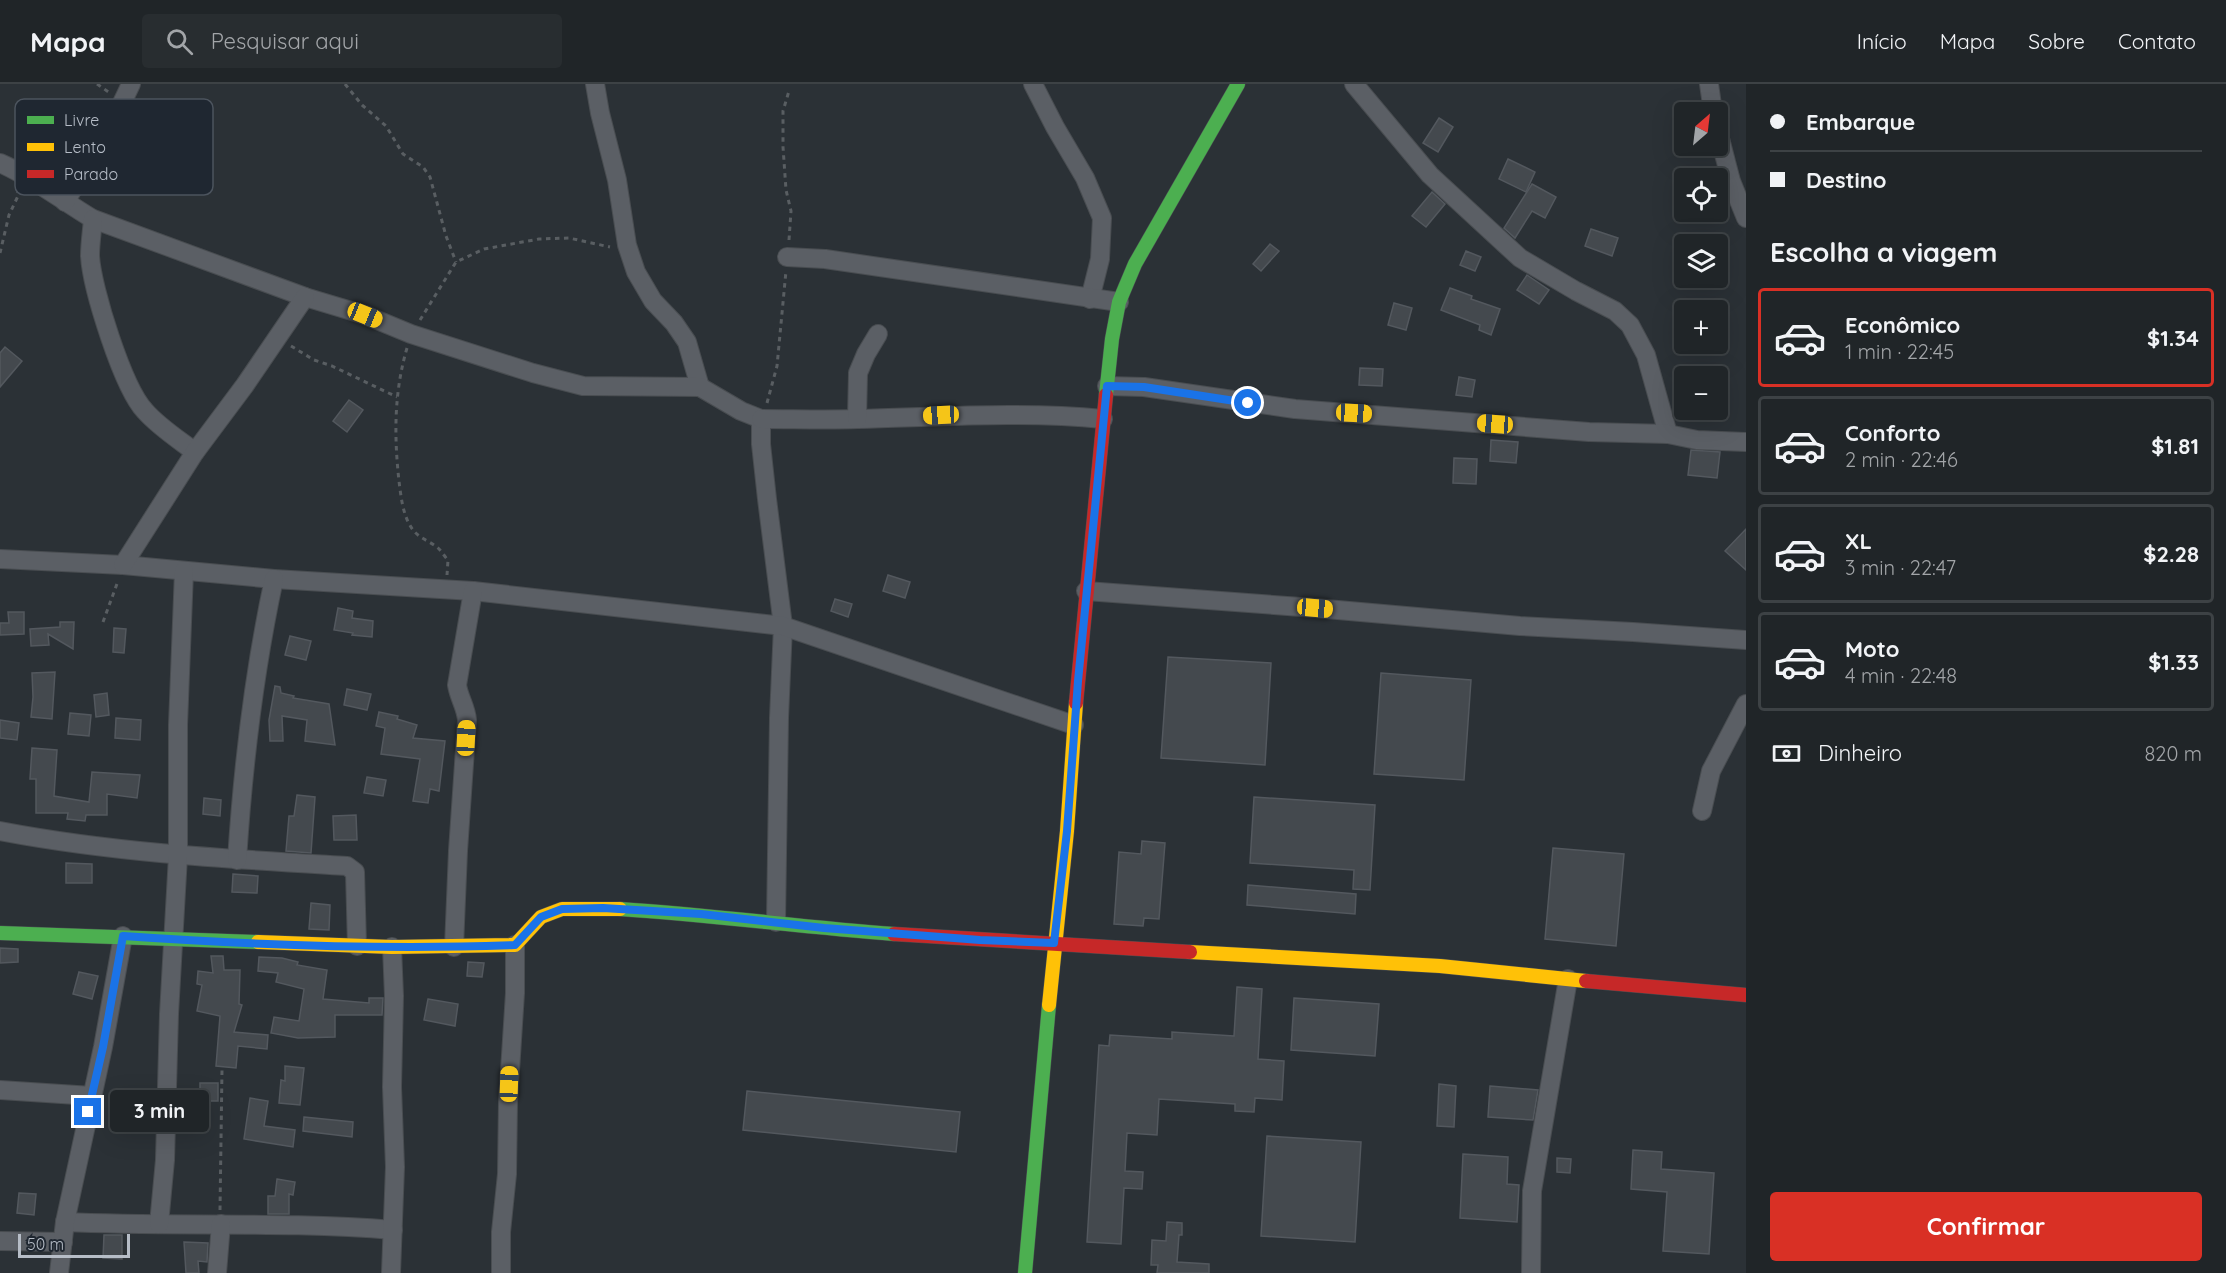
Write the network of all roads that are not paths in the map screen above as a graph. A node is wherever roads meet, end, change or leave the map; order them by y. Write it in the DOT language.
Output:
graph roads {
  1 [pos="131,84"];
  2 [pos="595,84"];
  3 [pos="1033,84"];
  4 [pos="1238,84"];
  5 [pos="1354,84"];
  6 [pos="1708,84"];
  7 [pos="124,99"];
  8 [pos="1711,102"];
  9 [pos="1724,156"];
  10 [pos="0,163"];
  11 [pos="15,169"];
  12 [pos="55,195"];
  13 [pos="69,195"];
  14 [pos="65,202"];
  15 [pos="1746,218"];
  16 [pos="93,219"];
  17 [pos="787,257"];
  18 [pos="305,297"];
  19 [pos="1090,299"];
  20 [pos="1119,302"];
  21 [pos="878,334"];
  22 [pos="1107,386"];
  23 [pos="700,387"];
  24 [pos="761,419"];
  25 [pos="857,419"];
  26 [pos="1103,419"];
  27 [pos="1668,434"];
  28 [pos="1746,442"];
  29 [pos="195,452"];
  30 [pos="0,559"];
  31 [pos="123,565"];
  32 [pos="184,571"];
  33 [pos="274,579"];
  34 [pos="473,591"];
  35 [pos="1086,591"];
  36 [pos="783,626"];
  37 [pos="1746,640"];
  38 [pos="1746,704"];
  39 [pos="1074,726"];
  40 [pos="1702,811"];
  41 [pos="0,831"];
  42 [pos="178,856"];
  43 [pos="237,860"];
  44 [pos="776,922"];
  45 [pos="0,933"];
  46 [pos="123,936"];
  47 [pos="173,940"];
  48 [pos="1054,943"];
  49 [pos="515,945"];
  50 [pos="357,946"];
  51 [pos="392,947"];
  52 [pos="454,947"];
  53 [pos="1568,979"];
  54 [pos="1746,995"];
  55 [pos="0,1090"];
  56 [pos="92,1096"];
  57 [pos="65,1222"];
  58 [pos="159,1224"];
  59 [pos="221,1224"];
  60 [pos="393,1230"];
  61 [pos="0,1241"];
  62 [pos="63,1242"];
  63 [pos="59,1273"];
  64 [pos="217,1273"];
  65 [pos="391,1273"];
  66 [pos="501,1273"];
  67 [pos="1025,1273"];
  68 [pos="1531,1273"];
  1 -- 7 [label="street"];
  2 -- 23 [label="street"];
  3 -- 19 [label="street"];
  4 -- 20 [label="street"];
  5 -- 27 [label="street"];
  6 -- 8 [label="street"];
  9 -- 15 [label="street"];
  10 -- 11 [label="street"];
  12 -- 14 [label="street"];
  13 -- 14 [label="street"];
  14 -- 16 [label="street"];
  16 -- 18 [label="street"];
  16 -- 29 [label="street"];
  17 -- 19 [label="street"];
  18 -- 23 [label="street"];
  18 -- 29 [label="street"];
  19 -- 20 [label="street"];
  20 -- 22 [label="street"];
  21 -- 25 [label="street"];
  22 -- 26 [label="street"];
  22 -- 27 [label="street"];
  23 -- 24 [label="street"];
  24 -- 25 [label="street"];
  24 -- 36 [label="street"];
  25 -- 26 [label="street"];
  26 -- 35 [label="street"];
  27 -- 28 [label="street"];
  29 -- 31 [label="street"];
  30 -- 31 [label="street"];
  31 -- 32 [label="street"];
  32 -- 33 [label="street"];
  32 -- 42 [label="street"];
  33 -- 34 [label="street"];
  33 -- 43 [label="street"];
  34 -- 36 [label="street"];
  34 -- 52 [label="street"];
  35 -- 37 [label="street"];
  35 -- 39 [label="street"];
  36 -- 39 [label="street"];
  36 -- 44 [label="street"];
  38 -- 40 [label="street"];
  39 -- 48 [label="street"];
  41 -- 42 [label="street"];
  42 -- 43 [label="street"];
  42 -- 47 [label="street"];
  43 -- 50 [label="street"];
  44 -- 48 [label="street"];
  44 -- 49 [label="street"];
  45 -- 46 [label="street"];
  46 -- 47 [label="street"];
  46 -- 56 [label="street"];
  47 -- 50 [label="street"];
  47 -- 58 [label="street"];
  48 -- 53 [label="street"];
  48 -- 67 [label="street"];
  49 -- 52 [label="street"];
  49 -- 66 [label="street"];
  50 -- 51 [label="street"];
  51 -- 52 [label="street"];
  51 -- 60 [label="street"];
  53 -- 54 [label="street"];
  53 -- 68 [label="street"];
  55 -- 56 [label="street"];
  56 -- 57 [label="street"];
  57 -- 58 [label="street"];
  57 -- 62 [label="street"];
  58 -- 59 [label="street"];
  59 -- 60 [label="street"];
  59 -- 64 [label="street"];
  60 -- 65 [label="street"];
  61 -- 62 [label="street"];
  62 -- 63 [label="street"];
}
